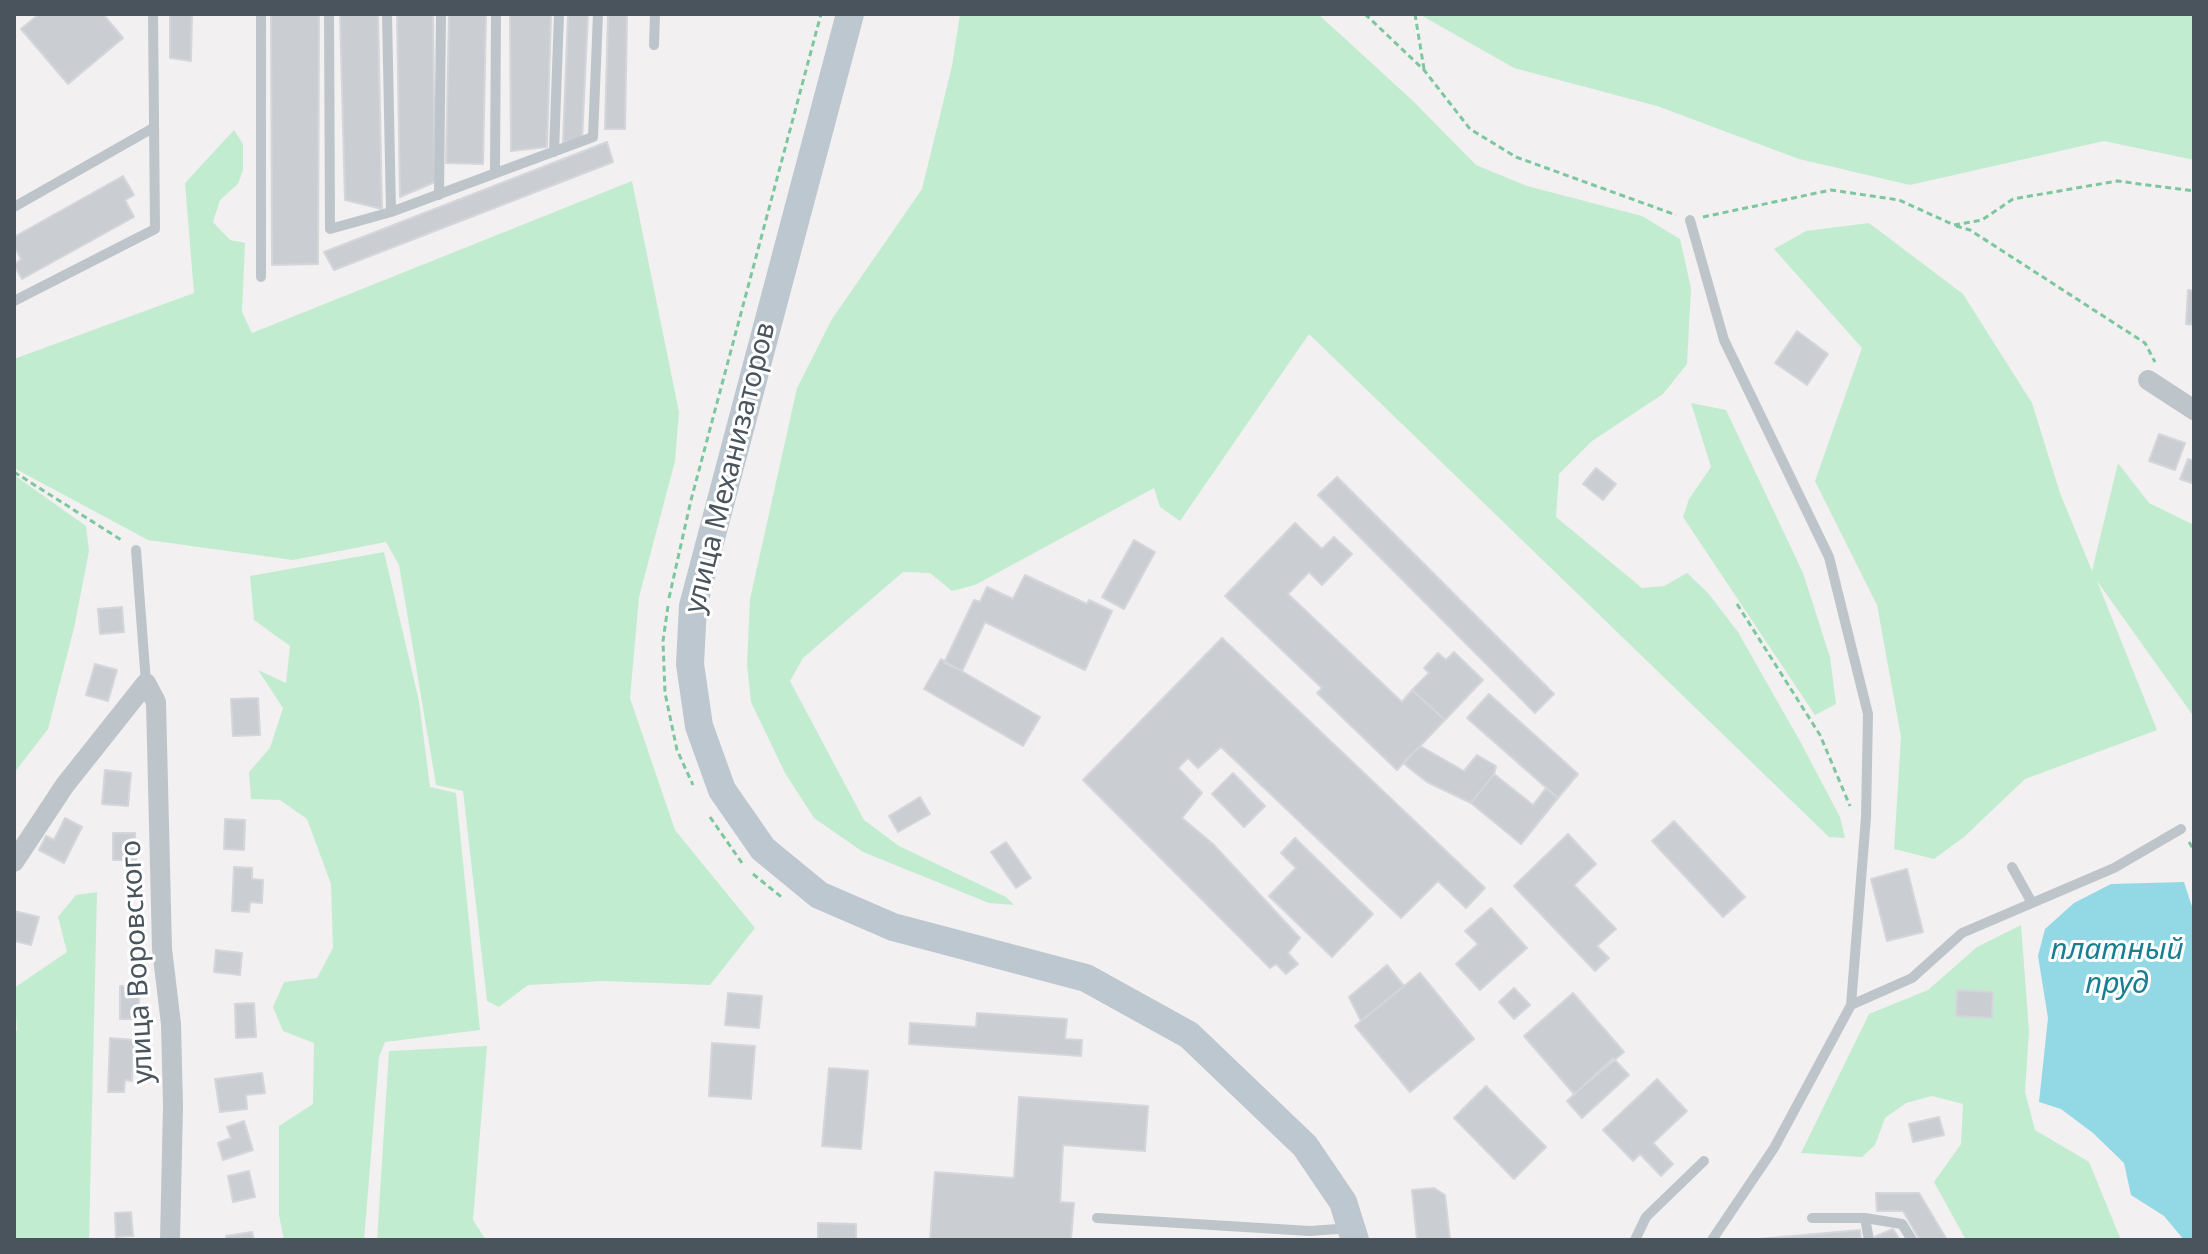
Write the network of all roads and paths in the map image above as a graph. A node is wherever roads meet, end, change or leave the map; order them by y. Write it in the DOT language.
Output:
graph roads {
  1 [pos="153,14"];
  2 [pos="261,14"];
  3 [pos="329,14"];
  4 [pos="387,14"];
  5 [pos="441,14"];
  6 [pos="496,14"];
  7 [pos="559,14"];
  8 [pos="598,14"];
  9 [pos="655,14"];
  10 [pos="821,14"];
  11 [pos="850,14"];
  12 [pos="1365,14"];
  13 [pos="1415,14"];
  14 [pos="654,45"];
  15 [pos="1424,70"];
  16 [pos="153,128"];
  17 [pos="554,152"];
  18 [pos="495,171"];
  19 [pos="2194,191"];
  20 [pos="439,195"];
  21 [pos="14,207"];
  22 [pos="391,212"];
  23 [pos="1690,220"];
  24 [pos="1954,225"];
  25 [pos="261,277"];
  26 [pos="14,301"];
  27 [pos="2153,373"];
  28 [pos="2194,410"];
  29 [pos="14,472"];
  30 [pos="136,550"];
  31 [pos="1737,604"];
  32 [pos="146,683"];
  33 [pos="695,790"];
  34 [pos="709,816"];
  35 [pos="2181,829"];
  36 [pos="1864,837"];
  37 [pos="14,862"];
  38 [pos="2012,867"];
  39 [pos="2032,903"];
  40 [pos="793,904"];
  41 [pos="1851,1005"];
  42 [pos="1704,1161"];
  43 [pos="1097,1218"];
  44 [pos="1812,1218"];
  45 [pos="1865,1218"];
  46 [pos="1353,1234"];
  47 [pos="170,1240"];
  48 [pos="1635,1240"];
  49 [pos="1712,1240"];
  50 [pos="1869,1240"];
  51 [pos="1912,1240"];
  1 -- 16 [label="lane"];
  2 -- 25 [label="lane"];
  3 -- 22 [label="lane"];
  4 -- 22 [label="lane"];
  5 -- 20 [label="lane"];
  6 -- 18 [label="lane"];
  7 -- 17 [label="lane"];
  8 -- 17 [label="lane"];
  9 -- 14 [label="lane"];
  10 -- 33 [label="path"];
  11 -- 46 [label="main road, улица Механизаторов"];
  12 -- 15 [label="path"];
  13 -- 15 [label="path"];
  15 -- 23 [label="path"];
  16 -- 21 [label="lane"];
  16 -- 26 [label="lane"];
  17 -- 18 [label="lane"];
  18 -- 20 [label="lane"];
  19 -- 24 [label="path"];
  20 -- 22 [label="lane"];
  23 -- 24 [label="path"];
  23 -- 36 [label="lane"];
  24 -- 27 [label="path"];
  27 -- 28 [label="street"];
  29 -- 30 [label="path"];
  30 -- 32 [label="lane"];
  31 -- 36 [label="path"];
  32 -- 37 [label="street"];
  32 -- 47 [label="street, улица Воровского"];
  34 -- 40 [label="path"];
  35 -- 39 [label="lane"];
  36 -- 41 [label="lane"];
  38 -- 39 [label="lane"];
  39 -- 41 [label="lane"];
  41 -- 49 [label="lane"];
  42 -- 48 [label="lane"];
  43 -- 46 [label="lane"];
  44 -- 45 [label="lane"];
  45 -- 50 [label="lane"];
  45 -- 51 [label="lane"];
}
